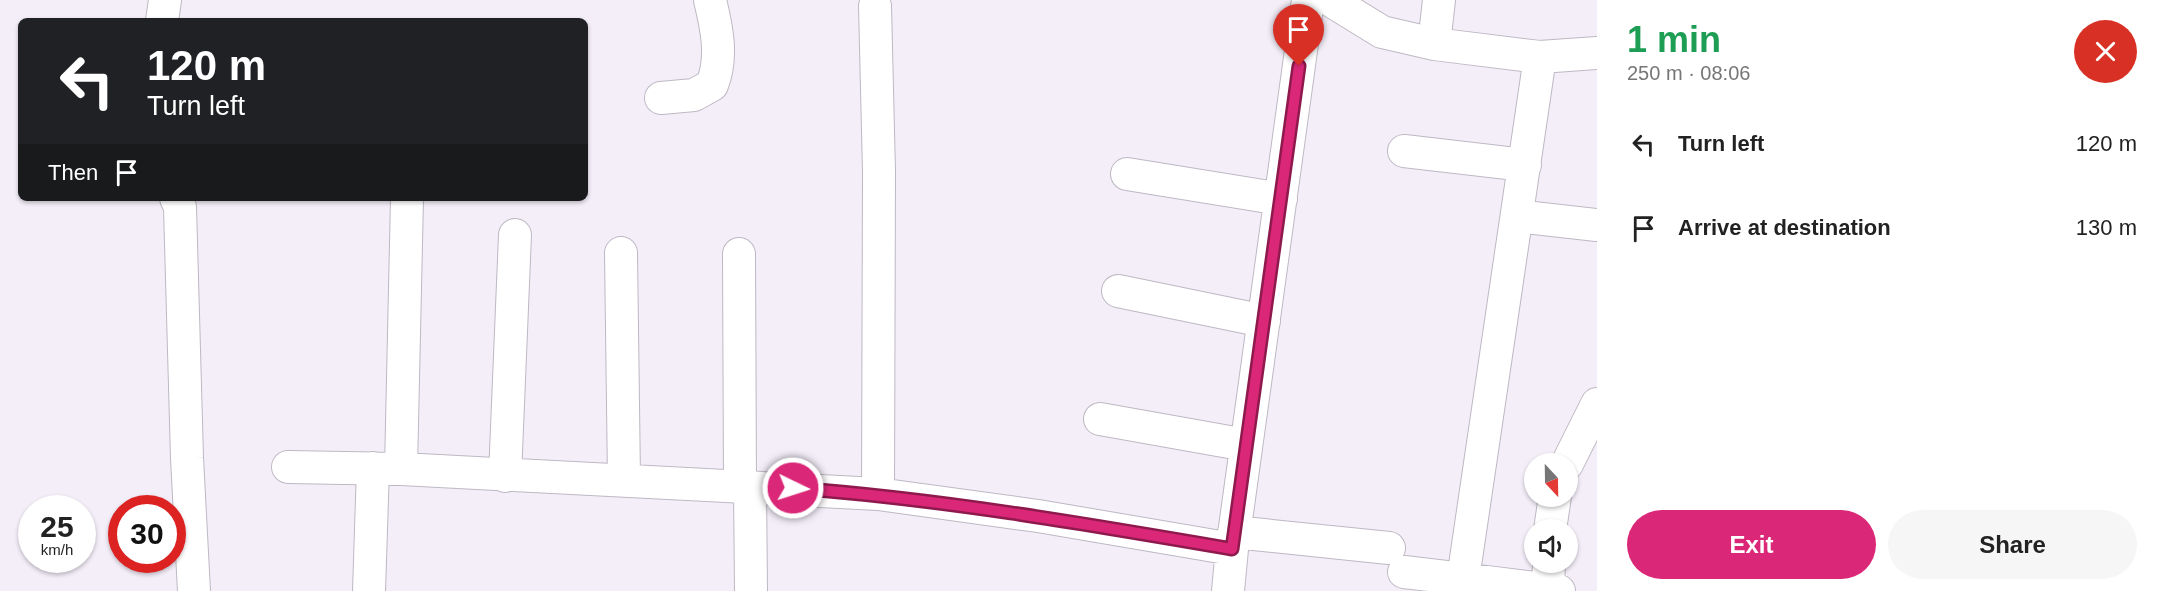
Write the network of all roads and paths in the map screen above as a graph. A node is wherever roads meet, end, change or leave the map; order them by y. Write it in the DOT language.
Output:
graph roads {
  1 [pos="165,0"];
  2 [pos="711,0"];
  3 [pos="1308,0"];
  4 [pos="1330,0"];
  5 [pos="1440,0"];
  6 [pos="875,6"];
  7 [pos="162,18"];
  8 [pos="1434,44"];
  9 [pos="1597,53"];
  10 [pos="1540,57"];
  11 [pos="661,98"];
  12 [pos="1404,151"];
  13 [pos="1525,165"];
  14 [pos="1127,174"];
  15 [pos="1281,199"];
  16 [pos="177,201"];
  17 [pos="407,201"];
  18 [pos="1517,216"];
  19 [pos="1597,225"];
  20 [pos="514,235"];
  21 [pos="621,253"];
  22 [pos="739,254"];
  23 [pos="1118,291"];
  24 [pos="1264,321"];
  25 [pos="1597,404"];
  26 [pos="1100,419"];
  27 [pos="1246,445"];
  28 [pos="1572,453"];
  29 [pos="288,467"];
  30 [pos="387,469"];
  31 [pos="505,476"];
  32 [pos="624,480"];
  33 [pos="745,485"];
  34 [pos="878,494"];
  35 [pos="1233,541"];
  36 [pos="1464,579"];
  37 [pos="1552,581"];
  38 [pos="194,591"];
  39 [pos="369,591"];
  40 [pos="751,591"];
  41 [pos="1228,591"];
  1 -- 7 [label="street"];
  2 -- 11 [label="street"];
  3 -- 15 [label="street"];
  4 -- 8 [label="street"];
  5 -- 8 [label="street"];
  6 -- 34 [label="street"];
  8 -- 10 [label="street"];
  9 -- 10 [label="street"];
  10 -- 13 [label="street"];
  12 -- 13 [label="street"];
  13 -- 18 [label="street"];
  14 -- 15 [label="street"];
  15 -- 24 [label="street"];
  16 -- 38 [label="street"];
  17 -- 30 [label="street"];
  18 -- 19 [label="street"];
  18 -- 36 [label="street"];
  20 -- 31 [label="street"];
  21 -- 32 [label="street"];
  22 -- 33 [label="street"];
  23 -- 24 [label="street"];
  24 -- 27 [label="street"];
  25 -- 28 [label="street"];
  26 -- 27 [label="street"];
  27 -- 35 [label="street"];
  29 -- 30 [label="street"];
  30 -- 31 [label="street"];
  30 -- 39 [label="street"];
  31 -- 32 [label="street"];
  32 -- 33 [label="street"];
  33 -- 34 [label="street"];
  33 -- 40 [label="street"];
  34 -- 35 [label="street"];
  35 -- 36 [label="street"];
  35 -- 41 [label="street"];
  36 -- 37 [label="street"];
}
